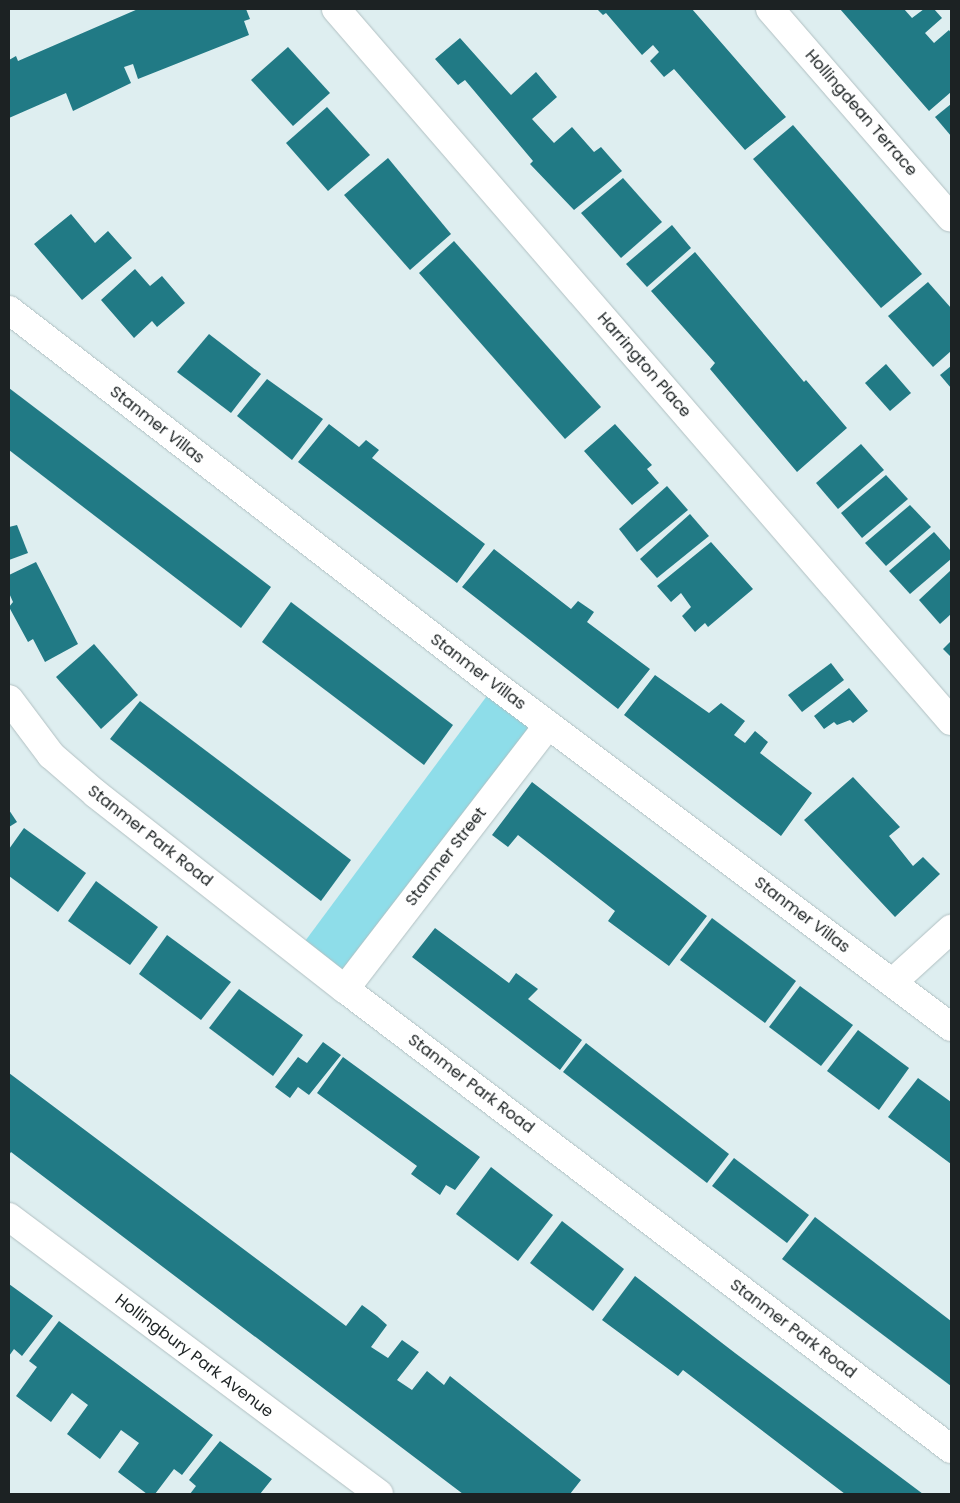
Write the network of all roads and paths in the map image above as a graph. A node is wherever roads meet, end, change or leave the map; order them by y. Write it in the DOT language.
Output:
graph roads {
  1 [pos="336,9"];
  2 [pos="770,9"];
  3 [pos="951,218"];
  4 [pos="9,310"];
  5 [pos="9,699"];
  6 [pos="951,721"];
  7 [pos="548,725"];
  8 [pos="951,929"];
  9 [pos="893,982"];
  10 [pos="345,988"];
  11 [pos="951,1027"];
  12 [pos="9,1217"];
  13 [pos="951,1449"];
  14 [pos="378,1494"];
  1 -- 6 [label="street, Harrington Place"];
  2 -- 3 [label="street, Hollingdean Terrace"];
  4 -- 7 [label="street, Stanmer Villas"];
  5 -- 10 [label="street, Stanmer Park Road"];
  7 -- 9 [label="street, Stanmer Villas"];
  7 -- 10 [label="street, Stanmer Street"];
  8 -- 9 [label="street"];
  9 -- 11 [label="street, Stanmer Villas"];
  10 -- 13 [label="street, Stanmer Park Road"];
  12 -- 14 [label="street, Hollingbury Park Avenue"];
}
